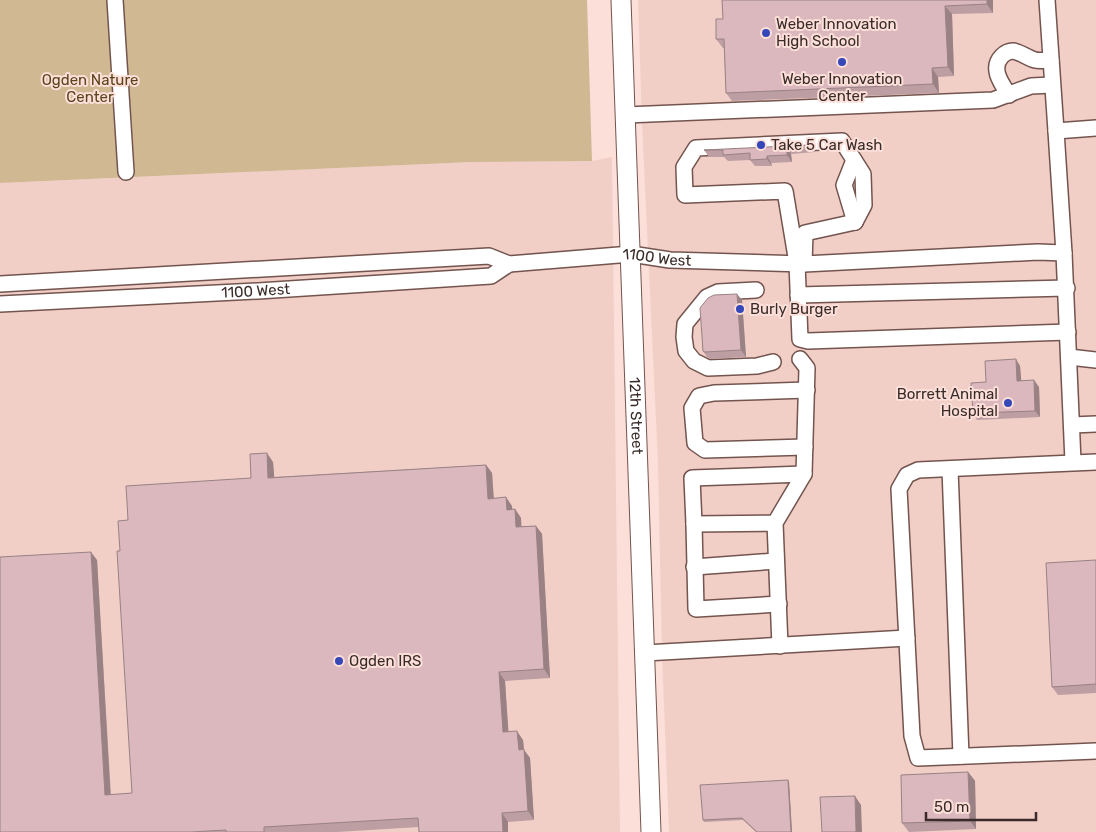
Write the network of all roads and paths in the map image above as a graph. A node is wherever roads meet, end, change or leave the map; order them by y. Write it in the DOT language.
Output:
graph roads {
  1 [pos="115,0"];
  2 [pos="621,0"];
  3 [pos="1047,0"];
  4 [pos="1051,60"];
  5 [pos="1052,85"];
  6 [pos="1009,95"];
  7 [pos="626,115"];
  8 [pos="1096,128"];
  9 [pos="1056,131"];
  10 [pos="126,172"];
  11 [pos="1064,253"];
  12 [pos="630,254"];
  13 [pos="447,258"];
  14 [pos="509,264"];
  15 [pos="800,264"];
  16 [pos="448,280"];
  17 [pos="0,284"];
  18 [pos="1067,288"];
  19 [pos="756,290"];
  20 [pos="798,295"];
  21 [pos="0,304"];
  22 [pos="1068,332"];
  23 [pos="1069,357"];
  24 [pos="800,359"];
  25 [pos="1096,360"];
  26 [pos="773,362"];
  27 [pos="807,390"];
  28 [pos="1096,424"];
  29 [pos="1072,425"];
  30 [pos="805,447"];
  31 [pos="1073,462"];
  32 [pos="1096,462"];
  33 [pos="950,469"];
  34 [pos="804,474"];
  35 [pos="776,523"];
  36 [pos="694,524"];
  37 [pos="776,561"];
  38 [pos="694,567"];
  39 [pos="779,604"];
  40 [pos="907,638"];
  41 [pos="780,646"];
  42 [pos="645,653"];
  43 [pos="1096,751"];
  44 [pos="961,756"];
  45 [pos="651,832"];
  1 -- 10 [label="street"];
  2 -- 7 [label="main road, 12th Street"];
  3 -- 4 [label="street"];
  4 -- 5 [label="street"];
  4 -- 6 [label="street"];
  5 -- 6 [label="street"];
  5 -- 9 [label="street"];
  6 -- 7 [label="street"];
  7 -- 12 [label="main road, 12th Street"];
  8 -- 9 [label="street"];
  9 -- 11 [label="street"];
  11 -- 15 [label="street, 1100 West"];
  11 -- 18 [label="street"];
  12 -- 14 [label="street, 1100 West"];
  12 -- 15 [label="street, 1100 West"];
  12 -- 42 [label="main road, 12th Street"];
  13 -- 14 [label="street, 1100 West"];
  13 -- 16 [label="street"];
  13 -- 17 [label="street, 1100 West"];
  14 -- 16 [label="street, 1100 West"];
  15 -- 15 [label="street"];
  15 -- 20 [label="street"];
  16 -- 21 [label="street, 1100 West"];
  18 -- 20 [label="street"];
  18 -- 22 [label="street"];
  19 -- 26 [label="street"];
  20 -- 22 [label="street"];
  22 -- 23 [label="street"];
  23 -- 25 [label="street"];
  23 -- 29 [label="street"];
  24 -- 27 [label="street"];
  27 -- 30 [label="street"];
  27 -- 30 [label="street"];
  28 -- 29 [label="street"];
  29 -- 31 [label="street"];
  30 -- 34 [label="street"];
  31 -- 32 [label="street"];
  31 -- 33 [label="street"];
  33 -- 40 [label="street"];
  33 -- 44 [label="street"];
  34 -- 35 [label="street"];
  34 -- 36 [label="street"];
  35 -- 36 [label="street"];
  35 -- 37 [label="street"];
  36 -- 38 [label="street"];
  37 -- 38 [label="street"];
  37 -- 39 [label="street"];
  38 -- 39 [label="street"];
  39 -- 41 [label="street"];
  40 -- 41 [label="street"];
  40 -- 44 [label="street"];
  41 -- 42 [label="street"];
  42 -- 45 [label="main road, 12th Street"];
  43 -- 44 [label="street"];
}
